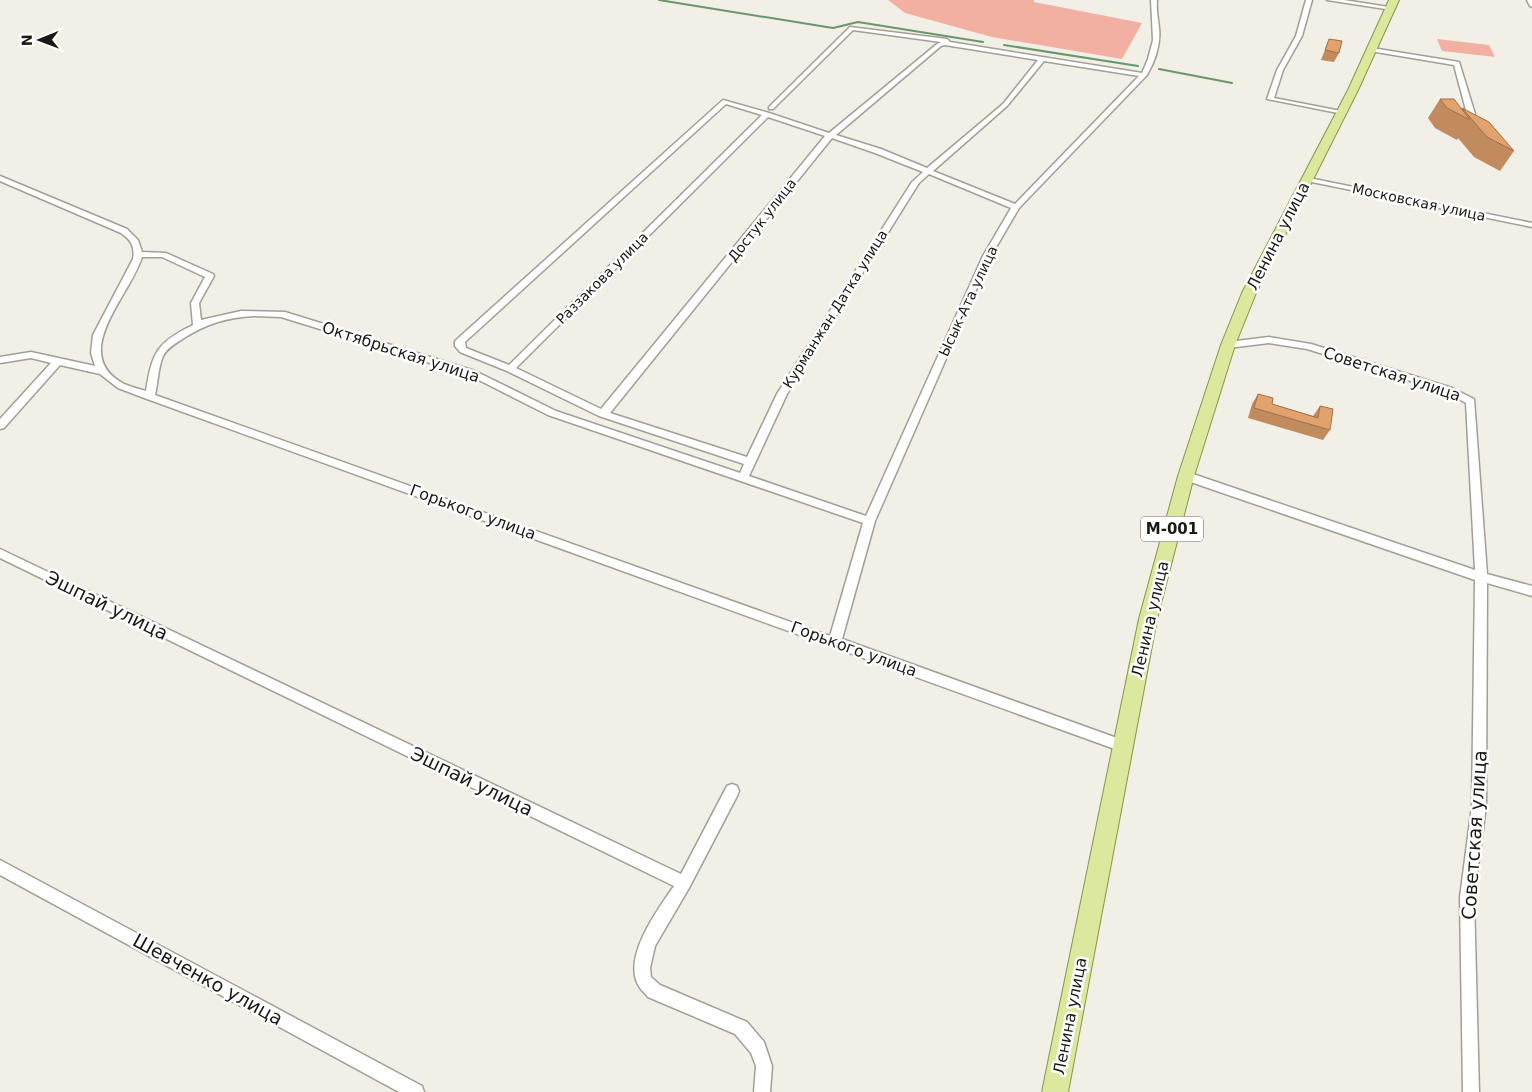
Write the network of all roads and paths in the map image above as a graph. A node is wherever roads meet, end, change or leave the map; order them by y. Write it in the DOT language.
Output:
graph roads {
  1 [pos="1154,0"];
  2 [pos="1309,0"];
  3 [pos="1330,0"];
  4 [pos="1530,0"];
  5 [pos="1393,4"];
  6 [pos="1532,6"];
  7 [pos="1372,50"];
  8 [pos="994,51"];
  9 [pos="1042,59"];
  10 [pos="1144,74"];
  11 [pos="769,111"];
  12 [pos="1341,113"];
  13 [pos="1471,114"];
  14 [pos="829,135"];
  15 [pos="928,172"];
  16 [pos="0,178"];
  17 [pos="1307,179"];
  18 [pos="1016,207"];
  19 [pos="1532,225"];
  20 [pos="138,254"];
  21 [pos="197,324"];
  22 [pos="1228,345"];
  23 [pos="0,360"];
  24 [pos="58,361"];
  25 [pos="510,369"];
  26 [pos="101,371"];
  27 [pos="150,397"];
  28 [pos="603,414"];
  29 [pos="0,425"];
  30 [pos="749,462"];
  31 [pos="1186,476"];
  32 [pos="742,479"];
  33 [pos="869,521"];
  34 [pos="0,553"];
  35 [pos="1481,577"];
  36 [pos="1532,591"];
  37 [pos="835,641"];
  38 [pos="1123,746"];
  39 [pos="732,791"];
  40 [pos="0,867"];
  41 [pos="684,883"];
  42 [pos="416,1092"];
  43 [pos="762,1092"];
  44 [pos="1055,1092"];
  45 [pos="1472,1092"];
  1 -- 10 [label="street, Ысык-Ата улица"];
  2 -- 12 [label="street"];
  3 -- 5 [label="street"];
  4 -- 6 [label="street"];
  5 -- 7 [label="main road, Ленина улица / М-001"];
  7 -- 12 [label="main road, Ленина улица / М-001"];
  7 -- 13 [label="street"];
  8 -- 9 [label="street"];
  8 -- 11 [label="street, Раззакова улица"];
  8 -- 14 [label="street, Достук улица"];
  9 -- 10 [label="street"];
  9 -- 15 [label="street, Курманжан Датка улица"];
  10 -- 18 [label="street, Ысык-Ата улица"];
  11 -- 14 [label="street"];
  11 -- 25 [label="street, Раззакова улица"];
  11 -- 25 [label="street"];
  12 -- 17 [label="main road, Ленина улица / М-001"];
  14 -- 15 [label="street"];
  14 -- 28 [label="street, Достук улица"];
  15 -- 18 [label="street"];
  15 -- 30 [label="street, Курманжан Датка улица"];
  16 -- 20 [label="street"];
  17 -- 19 [label="street, Московская улица"];
  17 -- 22 [label="main road, Ленина улица / М-001"];
  18 -- 33 [label="street, Ысык-Ата улица"];
  20 -- 21 [label="street"];
  20 -- 26 [label="street"];
  21 -- 27 [label="street, Октябрьская улица"];
  21 -- 32 [label="street, Октябрьская улица"];
  22 -- 31 [label="main road, Ленина улица / М-001"];
  22 -- 35 [label="street, Советская улица"];
  23 -- 24 [label="street"];
  24 -- 26 [label="street"];
  24 -- 29 [label="street"];
  25 -- 28 [label="street"];
  26 -- 27 [label="street, Горького улица"];
  27 -- 37 [label="street, Горького улица"];
  28 -- 30 [label="street"];
  30 -- 32 [label="street, Курманжан Датка улица"];
  31 -- 35 [label="street"];
  31 -- 38 [label="main road, Ленина улица / М-001"];
  32 -- 33 [label="street"];
  33 -- 37 [label="street, Ысык-Ата улица"];
  34 -- 41 [label="street, Эшпай улица"];
  35 -- 36 [label="street"];
  35 -- 45 [label="street, Советская улица"];
  37 -- 38 [label="street, Горького улица"];
  38 -- 44 [label="main road, Ленина улица / М-001"];
  39 -- 41 [label="street"];
  40 -- 42 [label="street, Шевченко улица"];
  41 -- 43 [label="street"];
}
